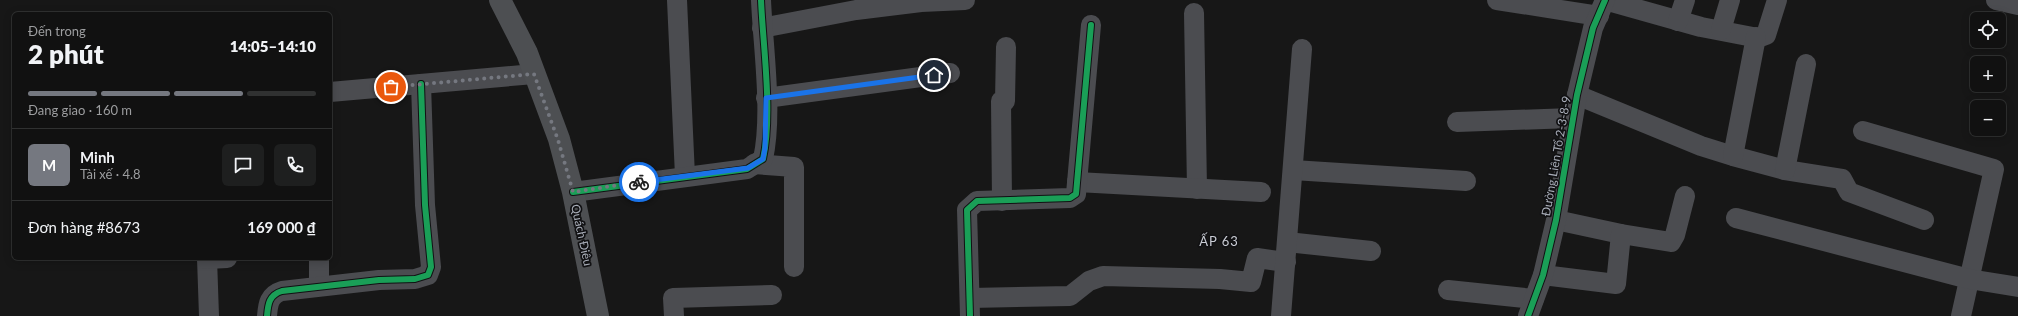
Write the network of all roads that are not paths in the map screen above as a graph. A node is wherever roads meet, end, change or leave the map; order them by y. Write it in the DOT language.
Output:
graph roads {
  1 [pos="500,0"];
  2 [pos="677,0"];
  3 [pos="761,0"];
  4 [pos="965,0"];
  5 [pos="1497,0"];
  6 [pos="1685,0"];
  7 [pos="1730,0"];
  8 [pos="1777,0"];
  9 [pos="1996,0"];
  10 [pos="921,1"];
  11 [pos="1603,5"];
  12 [pos="2018,5"];
  13 [pos="817,9"];
  14 [pos="1194,13"];
  15 [pos="1678,21"];
  16 [pos="1091,25"];
  17 [pos="762,28"];
  18 [pos="1721,30"];
  19 [pos="1756,37"];
  20 [pos="1006,47"];
  21 [pos="1302,49"];
  22 [pos="1806,64"];
  23 [pos="950,73"];
  24 [pos="534,74"];
  25 [pos="421,84"];
  26 [pos="332,92"];
  27 [pos="1577,95"];
  28 [pos="766,98"];
  29 [pos="1572,118"];
  30 [pos="1457,122"];
  31 [pos="1863,131"];
  32 [pos="1733,156"];
  33 [pos="754,164"];
  34 [pos="1293,170"];
  35 [pos="1785,170"];
  36 [pos="685,176"];
  37 [pos="1076,182"];
  38 [pos="1466,182"];
  39 [pos="1197,189"];
  40 [pos="573,192"];
  41 [pos="1261,192"];
  42 [pos="1684,196"];
  43 [pos="1002,201"];
  44 [pos="1736,218"];
  45 [pos="1556,220"];
  46 [pos="1924,220"];
  47 [pos="1621,234"];
  48 [pos="1371,251"];
  49 [pos="1286,252"];
  50 [pos="207,260"];
  51 [pos="319,260"];
  52 [pos="794,267"];
  53 [pos="1543,275"];
  54 [pos="1969,279"];
  55 [pos="319,286"];
  56 [pos="2018,287"];
  57 [pos="1448,290"];
  58 [pos="772,295"];
  59 [pos="970,307"];
  60 [pos="1531,307"];
  61 [pos="209,316"];
  62 [pos="267,316"];
  63 [pos="598,316"];
  64 [pos="674,316"];
  65 [pos="1281,316"];
  66 [pos="1961,316"];
  1 -- 24 [label="main road, Quách Điêu"];
  2 -- 36 [label="street"];
  3 -- 17 [label="street"];
  4 -- 10 [label="street"];
  5 -- 11 [label="street"];
  6 -- 15 [label="street"];
  7 -- 18 [label="street"];
  8 -- 19 [label="street"];
  9 -- 12 [label="street"];
  10 -- 13 [label="street"];
  11 -- 15 [label="street"];
  11 -- 27 [label="street, Đường Liên Tổ 2-3-8-9"];
  13 -- 17 [label="street"];
  14 -- 39 [label="street"];
  15 -- 18 [label="street"];
  16 -- 37 [label="street"];
  17 -- 28 [label="street"];
  18 -- 19 [label="street"];
  19 -- 32 [label="street"];
  20 -- 43 [label="street"];
  21 -- 34 [label="street"];
  22 -- 35 [label="street"];
  23 -- 28 [label="street"];
  24 -- 25 [label="street"];
  24 -- 40 [label="main road, Quách Điêu"];
  25 -- 26 [label="street"];
  25 -- 55 [label="street"];
  27 -- 29 [label="street, Đường Liên Tổ 2-3-8-9"];
  27 -- 32 [label="street"];
  28 -- 33 [label="street"];
  29 -- 30 [label="street"];
  29 -- 45 [label="street, Đường Liên Tổ 2-3-8-9"];
  31 -- 54 [label="street"];
  32 -- 35 [label="street"];
  33 -- 36 [label="street"];
  33 -- 52 [label="street"];
  34 -- 38 [label="street"];
  34 -- 49 [label="street"];
  35 -- 46 [label="street"];
  36 -- 40 [label="street"];
  37 -- 39 [label="street"];
  37 -- 43 [label="street"];
  39 -- 41 [label="street"];
  40 -- 63 [label="main road, Quách Điêu"];
  42 -- 47 [label="street"];
  43 -- 59 [label="street"];
  44 -- 54 [label="street"];
  45 -- 47 [label="street"];
  45 -- 53 [label="street, Đường Liên Tổ 2-3-8-9"];
  47 -- 53 [label="street"];
  48 -- 49 [label="street"];
  49 -- 59 [label="street"];
  49 -- 65 [label="street"];
  50 -- 61 [label="street"];
  51 -- 55 [label="street"];
  53 -- 60 [label="street, Đường Liên Tổ 2-3-8-9"];
  54 -- 56 [label="street"];
  54 -- 66 [label="street"];
  55 -- 62 [label="street"];
  57 -- 60 [label="street"];
  58 -- 64 [label="street"];
}
